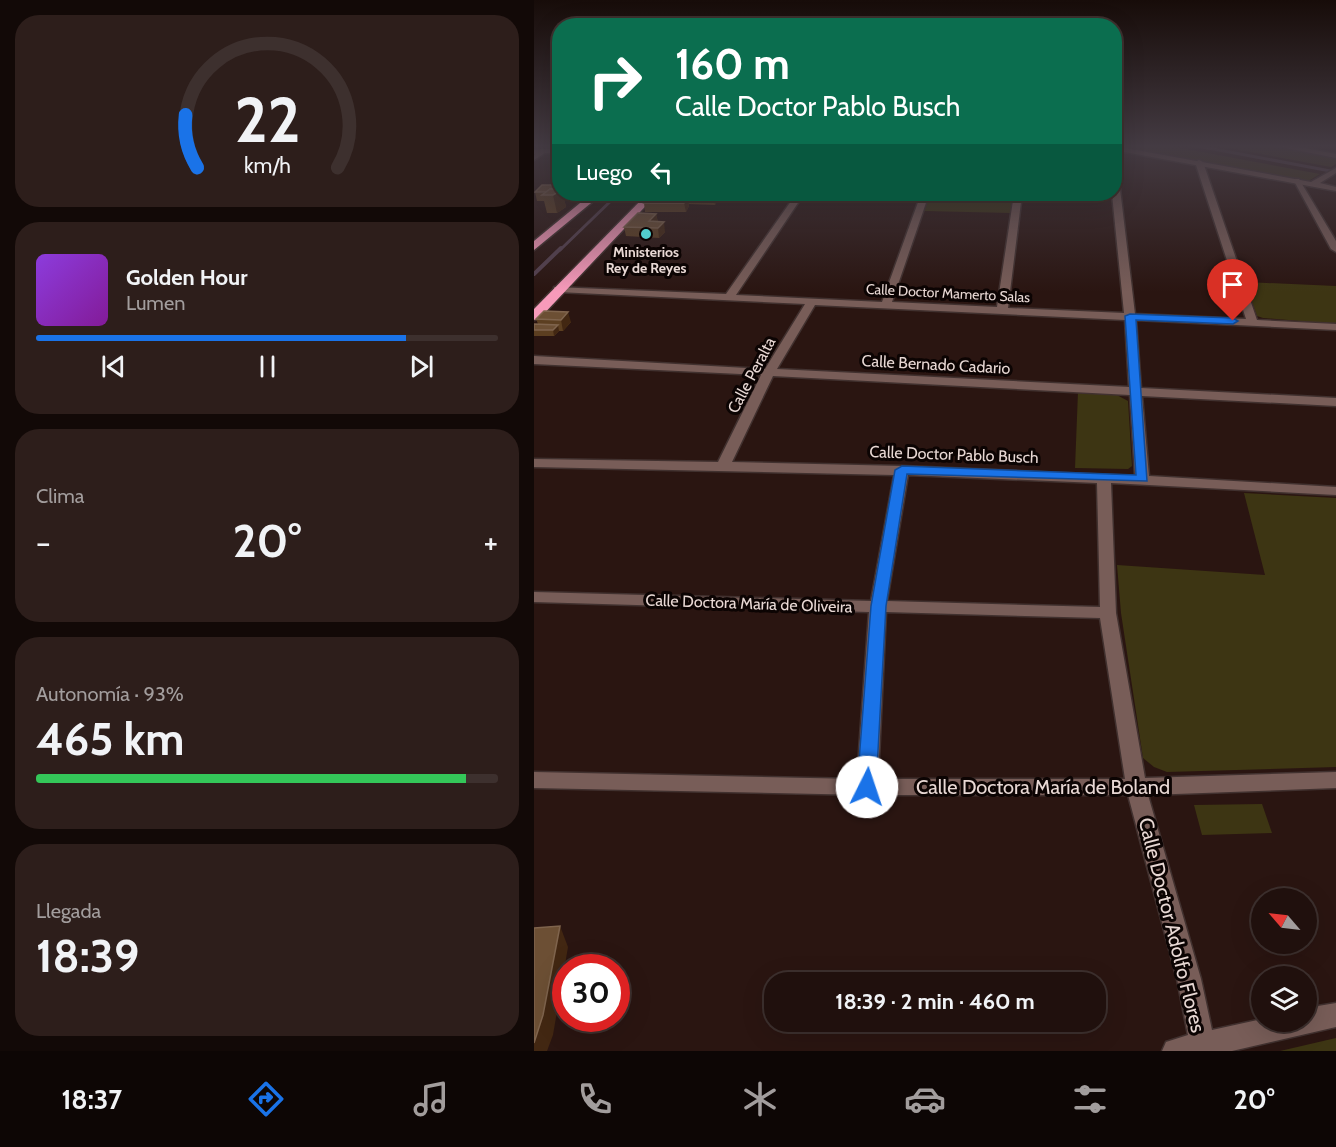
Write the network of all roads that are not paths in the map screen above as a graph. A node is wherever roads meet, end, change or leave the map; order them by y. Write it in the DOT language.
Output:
graph roads {
  1 [pos="1210,194"];
  2 [pos="1304,194"];
  3 [pos="589,201"];
  4 [pos="644,201"];
  5 [pos="795,201"];
  6 [pos="923,201"];
  7 [pos="1017,201"];
  8 [pos="1117,201"];
  9 [pos="534,247"];
  10 [pos="1336,249"];
  11 [pos="558,289"];
  12 [pos="729,297"];
  13 [pos="812,301"];
  14 [pos="886,305"];
  15 [pos="1002,311"];
  16 [pos="534,316"];
  17 [pos="1130,316"];
  18 [pos="1253,322"];
  19 [pos="1336,327"];
  20 [pos="534,360"];
  21 [pos="768,372"];
  22 [pos="1136,391"];
  23 [pos="1336,402"];
  24 [pos="534,463"];
  25 [pos="723,466"];
  26 [pos="902,470"];
  27 [pos="1104,478"];
  28 [pos="1142,479"];
  29 [pos="1336,491"];
  30 [pos="534,597"];
  31 [pos="878,606"];
  32 [pos="1108,613"];
  33 [pos="534,780"];
  34 [pos="1336,780"];
  35 [pos="867,787"];
  36 [pos="1136,787"];
  37 [pos="1336,1015"];
  38 [pos="1317,1019"];
  39 [pos="1264,1032"];
  40 [pos="1203,1048"];
  41 [pos="1175,1051"];
  1 -- 18 [label="street"];
  2 -- 10 [label="street"];
  3 -- 9 [label="highway"];
  4 -- 11 [label="highway"];
  5 -- 12 [label="street"];
  6 -- 14 [label="street"];
  7 -- 15 [label="street"];
  8 -- 17 [label="street"];
  11 -- 12 [label="street, Calle Doctor Mamerto Salas"];
  11 -- 16 [label="highway"];
  12 -- 13 [label="street, Calle Doctor Mamerto Salas"];
  13 -- 14 [label="street, Calle Doctor Mamerto Salas"];
  13 -- 21 [label="street, Calle Peralta"];
  14 -- 15 [label="street, Calle Doctor Mamerto Salas"];
  15 -- 17 [label="street, Calle Doctor Mamerto Salas"];
  17 -- 18 [label="street, Calle Doctor Mamerto Salas"];
  17 -- 22 [label="street"];
  18 -- 19 [label="street, Calle Doctor Mamerto Salas"];
  20 -- 21 [label="street, Calle Bernado Cadario"];
  21 -- 22 [label="street, Calle Bernado Cadario"];
  21 -- 25 [label="street, Calle Peralta"];
  22 -- 23 [label="street, Calle Bernado Cadario"];
  22 -- 28 [label="street"];
  24 -- 25 [label="street, Calle Doctor Pablo Busch"];
  25 -- 26 [label="street, Calle Doctor Pablo Busch"];
  26 -- 27 [label="street, Calle Doctor Pablo Busch"];
  26 -- 31 [label="street"];
  27 -- 28 [label="street, Calle Doctor Pablo Busch"];
  27 -- 32 [label="street, Calle Doctor Adolfo Flores"];
  28 -- 29 [label="street, Calle Doctor Pablo Busch"];
  30 -- 31 [label="street, Calle Doctora María de Oliveira"];
  31 -- 32 [label="street, Calle Doctora María de Oliveira"];
  31 -- 35 [label="street"];
  32 -- 36 [label="street, Calle Doctor Adolfo Flores"];
  33 -- 35 [label="street, Calle Doctora María de Boland"];
  34 -- 36 [label="street, Calle Doctora María de Boland"];
  35 -- 36 [label="street, Calle Doctora María de Boland"];
  36 -- 40 [label="street, Calle Doctor Adolfo Flores"];
  37 -- 38 [label="street"];
  39 -- 40 [label="street"];
  40 -- 41 [label="street"];
}
